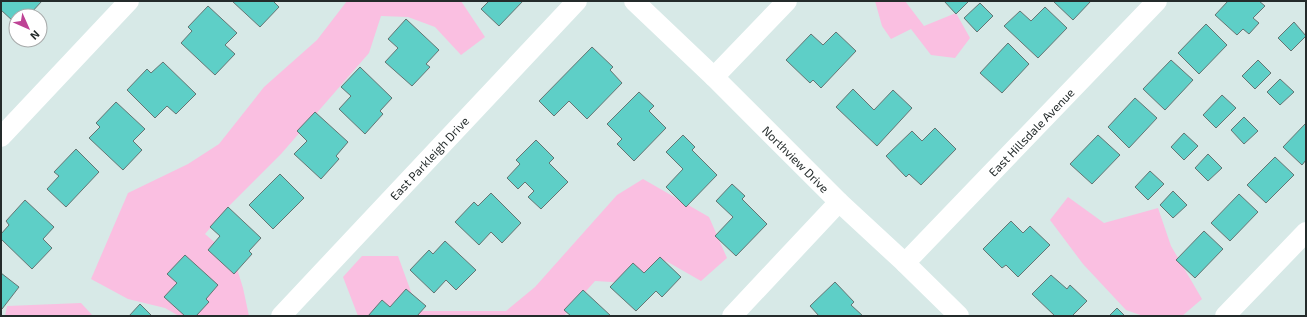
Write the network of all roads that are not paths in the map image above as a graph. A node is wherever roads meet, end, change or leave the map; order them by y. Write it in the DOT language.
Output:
graph roads {
  1 [pos="129,1"];
  2 [pos="578,1"];
  3 [pos="634,1"];
  4 [pos="787,1"];
  5 [pos="1157,1"];
  6 [pos="714,77"];
  7 [pos="1,137"];
  8 [pos="839,202"];
  9 [pos="1306,232"];
  10 [pos="905,263"];
  11 [pos="281,316"];
  12 [pos="732,316"];
  13 [pos="960,316"];
  14 [pos="1225,316"];
  1 -- 7 [label="street"];
  2 -- 11 [label="street, East Parkleigh Drive"];
  3 -- 6 [label="street, Northview Drive"];
  4 -- 6 [label="street"];
  5 -- 10 [label="street, East Hillsdale Avenue"];
  6 -- 8 [label="street, Northview Drive"];
  8 -- 10 [label="street, Northview Drive"];
  8 -- 12 [label="street"];
  9 -- 14 [label="street"];
  10 -- 13 [label="street, Northview Drive"];
}
